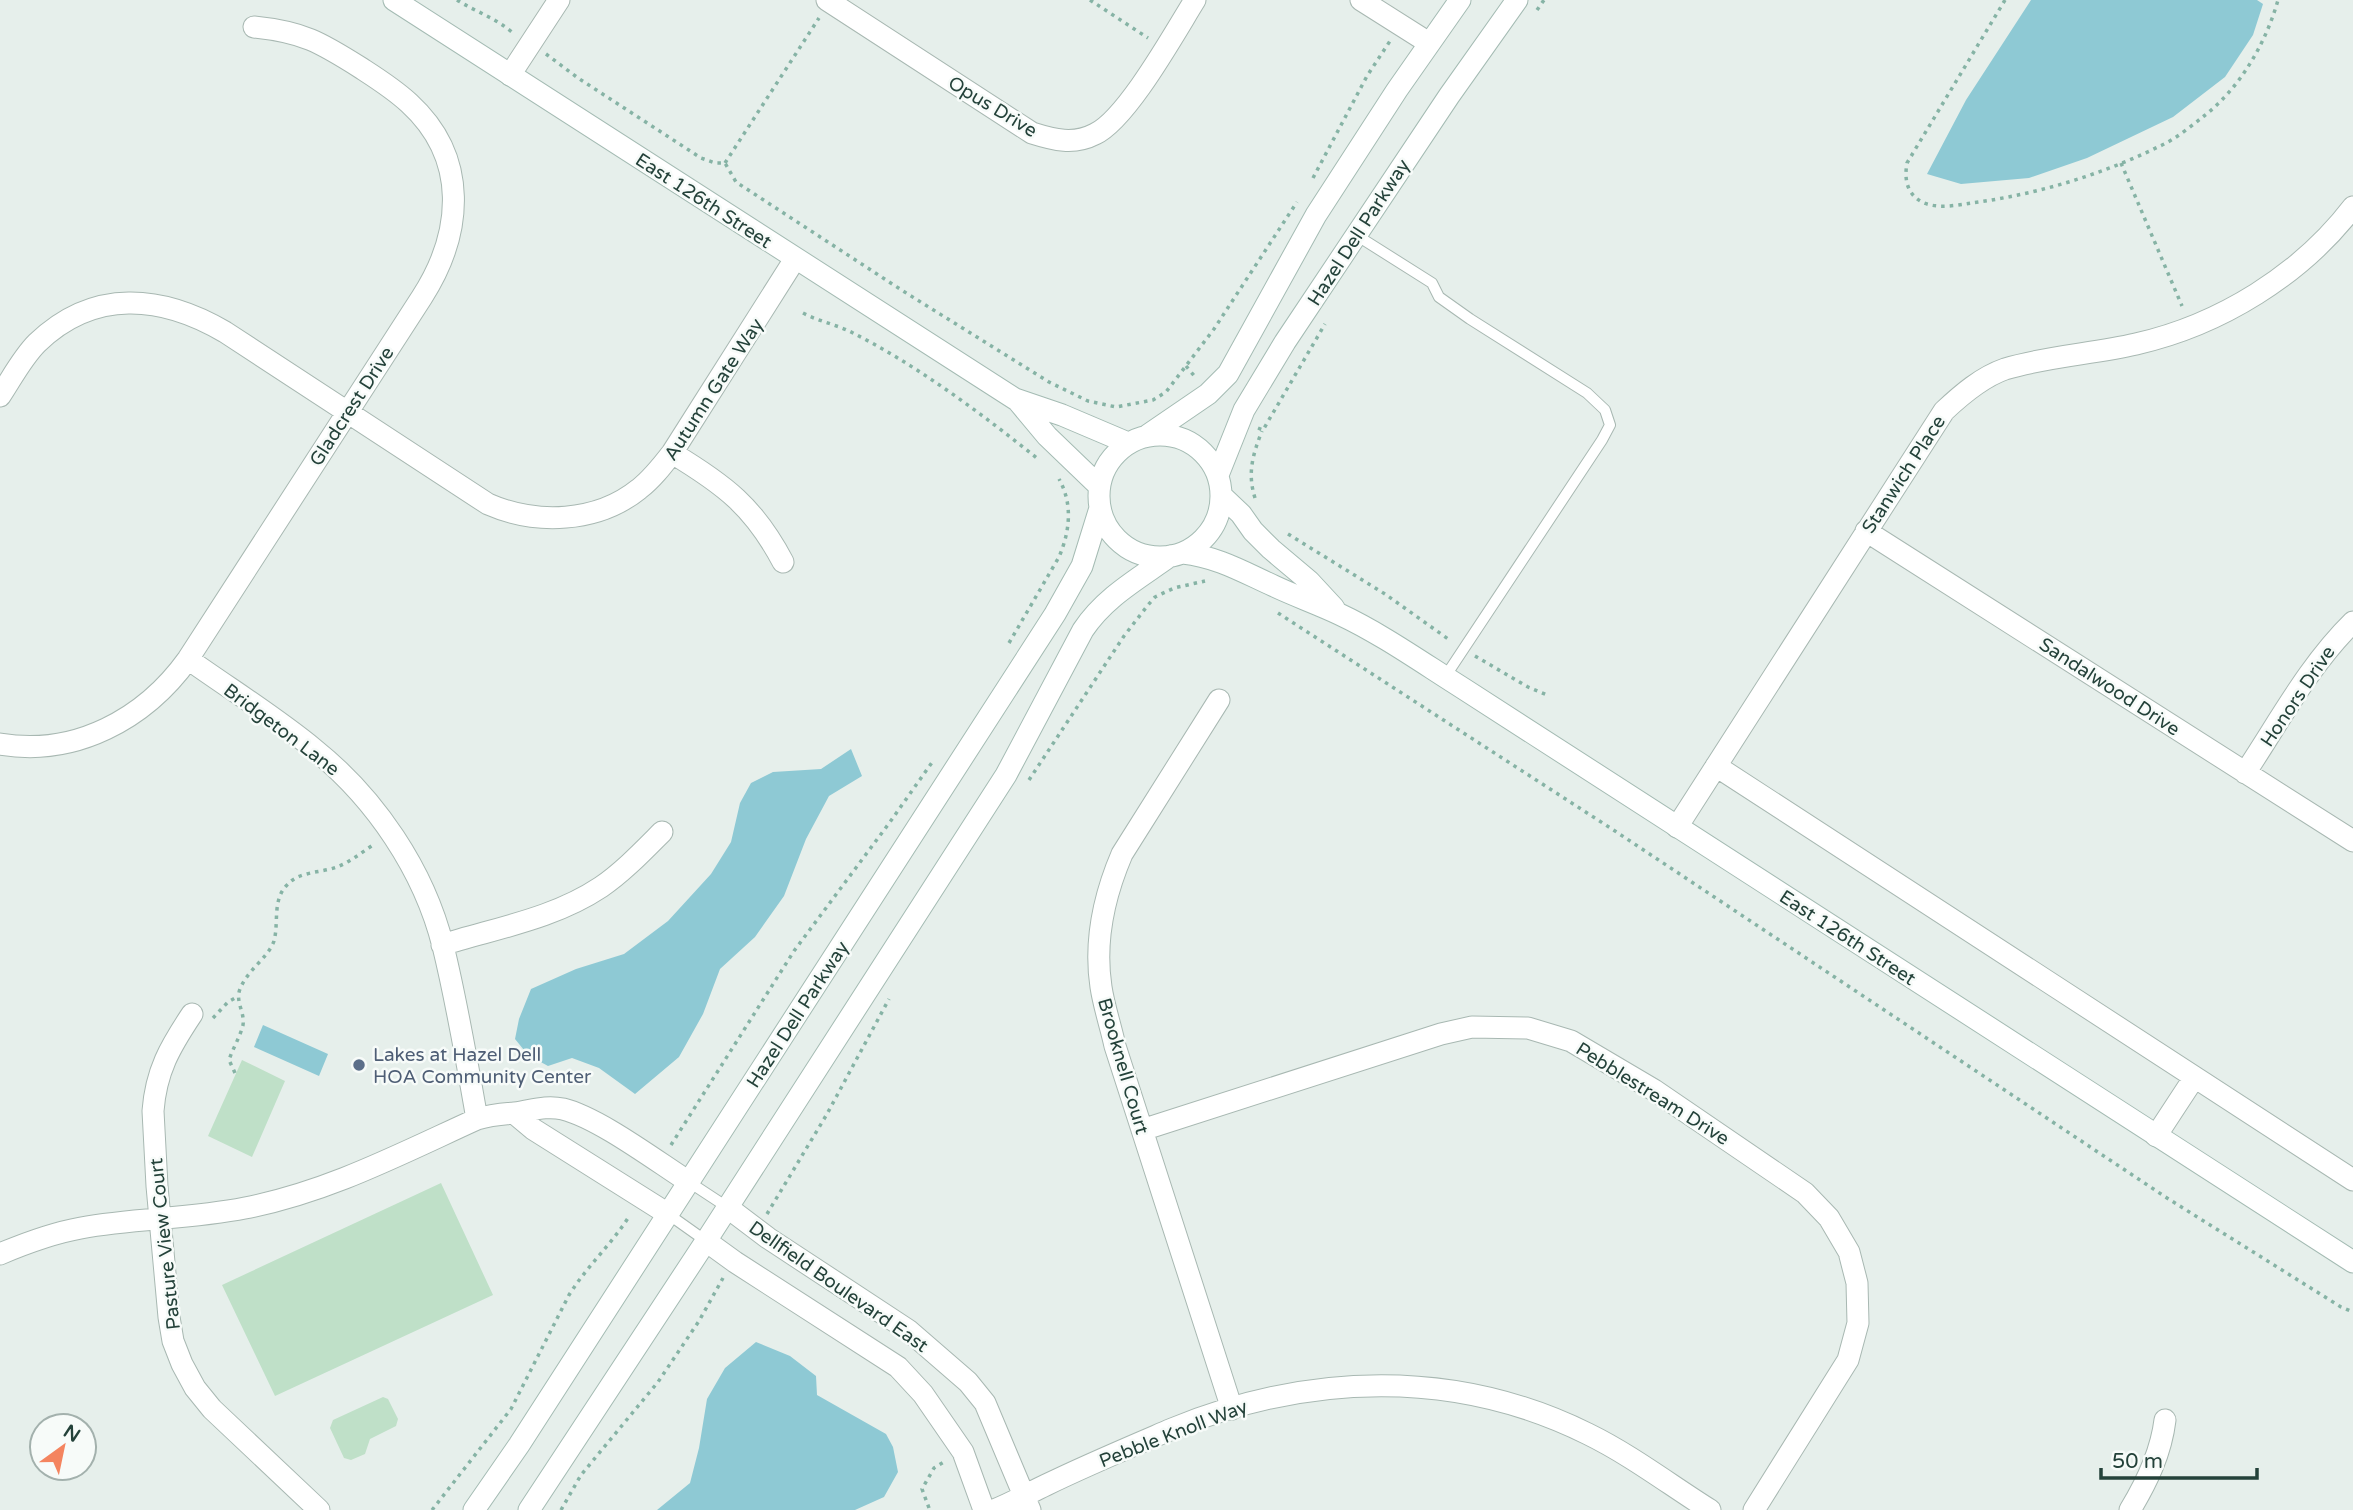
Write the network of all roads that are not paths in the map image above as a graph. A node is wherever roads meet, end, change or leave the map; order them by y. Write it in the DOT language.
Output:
graph roads {
  1 [pos="394,0"];
  2 [pos="559,0"];
  3 [pos="1195,0"];
  4 [pos="1361,0"];
  5 [pos="1460,0"];
  6 [pos="1517,0"];
  7 [pos="829,1"];
  8 [pos="254,27"];
  9 [pos="1429,43"];
  10 [pos="510,75"];
  11 [pos="2353,207"];
  12 [pos="1356,235"];
  13 [pos="795,259"];
  14 [pos="0,396"];
  15 [pos="1015,399"];
  16 [pos="348,411"];
  17 [pos="1148,435"];
  18 [pos="1128,443"];
  19 [pos="673,453"];
  20 [pos="1220,485"];
  21 [pos="1099,486"];
  22 [pos="1100,508"];
  23 [pos="1867,531"];
  24 [pos="1177,554"];
  25 [pos="783,562"];
  26 [pos="1340,614"];
  27 [pos="2353,622"];
  28 [pos="188,659"];
  29 [pos="1445,677"];
  30 [pos="1219,700"];
  31 [pos="0,744"];
  32 [pos="1716,766"];
  33 [pos="2245,773"];
  34 [pos="1677,827"];
  35 [pos="662,832"];
  36 [pos="2353,841"];
  37 [pos="442,945"];
  38 [pos="203,1016"];
  39 [pos="2194,1078"];
  40 [pos="514,1113"];
  41 [pos="477,1119"];
  42 [pos="1142,1130"];
  43 [pos="2156,1136"];
  44 [pos="2353,1180"];
  45 [pos="689,1182"];
  46 [pos="727,1207"];
  47 [pos="668,1214"];
  48 [pos="160,1219"];
  49 [pos="706,1241"];
  50 [pos="0,1254"];
  51 [pos="2353,1262"];
  52 [pos="1232,1409"];
  53 [pos="2165,1420"];
  54 [pos="1028,1503"];
  55 [pos="319,1510"];
  56 [pos="474,1510"];
  57 [pos="529,1510"];
  58 [pos="984,1510"];
  59 [pos="993,1510"];
  60 [pos="1710,1510"];
  61 [pos="1755,1510"];
  62 [pos="2130,1510"];
  1 -- 10 [label="street, East 126th Street"];
  2 -- 10 [label="street"];
  3 -- 7 [label="street, Opus Drive"];
  4 -- 9 [label="street"];
  5 -- 9 [label="street, Hazel Dell Parkway"];
  6 -- 12 [label="street, Hazel Dell Parkway"];
  8 -- 16 [label="street, Gladcrest Drive"];
  9 -- 17 [label="street, Hazel Dell Parkway"];
  10 -- 13 [label="street, East 126th Street"];
  11 -- 23 [label="street, Stanwich Place"];
  12 -- 20 [label="street, Hazel Dell Parkway"];
  12 -- 29 [label="lane"];
  13 -- 15 [label="street, East 126th Street"];
  13 -- 19 [label="street, Autumn Gate Way"];
  14 -- 16 [label="street, Autumn Gate Way"];
  15 -- 18 [label="street, East 126th Street"];
  15 -- 21 [label="street, East 126th Street"];
  16 -- 19 [label="street, Autumn Gate Way"];
  16 -- 28 [label="street, Gladcrest Drive"];
  17 -- 18 [label="street"];
  17 -- 20 [label="street"];
  18 -- 21 [label="street"];
  19 -- 25 [label="street"];
  20 -- 24 [label="street"];
  20 -- 26 [label="street, East 126th Street"];
  21 -- 22 [label="street"];
  22 -- 24 [label="street"];
  22 -- 45 [label="street, Hazel Dell Parkway"];
  23 -- 32 [label="street, Stanwich Place"];
  23 -- 33 [label="street, Sandalwood Drive"];
  24 -- 26 [label="street, East 126th Street"];
  24 -- 46 [label="street"];
  26 -- 29 [label="street, East 126th Street"];
  27 -- 33 [label="street, Honors Drive"];
  28 -- 31 [label="street, Gladcrest Drive"];
  28 -- 37 [label="street, Bridgeton Lane"];
  29 -- 34 [label="street, East 126th Street"];
  30 -- 42 [label="street, Brooknell Court"];
  32 -- 34 [label="street, Stanwich Place"];
  32 -- 39 [label="street"];
  33 -- 36 [label="street, Sandalwood Drive"];
  34 -- 43 [label="street, East 126th Street"];
  35 -- 37 [label="street"];
  37 -- 41 [label="street, Bridgeton Lane"];
  38 -- 48 [label="street, Pasture View Court"];
  39 -- 43 [label="street"];
  39 -- 44 [label="street"];
  40 -- 41 [label="street"];
  40 -- 45 [label="street"];
  40 -- 47 [label="street"];
  41 -- 48 [label="street"];
  42 -- 52 [label="street, Brooknell Court"];
  42 -- 61 [label="street, Pebblestream Drive"];
  43 -- 51 [label="street, East 126th Street"];
  45 -- 46 [label="lane"];
  45 -- 47 [label="street, Hazel Dell Parkway"];
  46 -- 49 [label="street"];
  46 -- 54 [label="street, Dellfield Boulevard East"];
  47 -- 49 [label="lane"];
  47 -- 56 [label="street, Hazel Dell Parkway"];
  48 -- 50 [label="street"];
  48 -- 55 [label="street, Pasture View Court"];
  49 -- 57 [label="street"];
  49 -- 58 [label="street, Dellfield Boulevard East"];
  52 -- 54 [label="street, Pebble Knoll Way"];
  52 -- 60 [label="street, Pebble Knoll Way"];
  53 -- 62 [label="street"];
  54 -- 59 [label="street, Pebble Knoll Way"];
}
